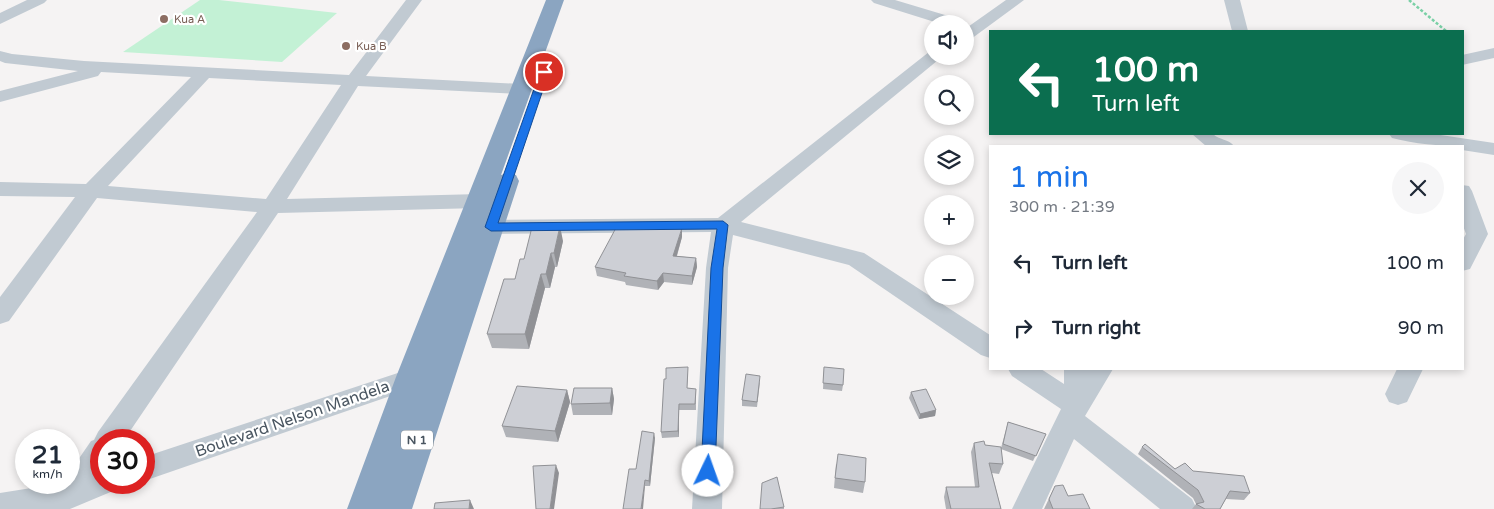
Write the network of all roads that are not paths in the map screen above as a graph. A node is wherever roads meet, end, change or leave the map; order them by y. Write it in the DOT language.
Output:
graph roads {
  1 [pos="39,0"];
  2 [pos="414,0"];
  3 [pos="555,0"];
  4 [pos="570,0"];
  5 [pos="879,0"];
  6 [pos="1016,0"];
  7 [pos="1232,0"];
  8 [pos="930,15"];
  9 [pos="0,19"];
  10 [pos="1240,30"];
  11 [pos="974,31"];
  12 [pos="1494,52"];
  13 [pos="0,56"];
  14 [pos="1464,60"];
  15 [pos="925,65"];
  16 [pos="107,67"];
  17 [pos="205,72"];
  18 [pos="352,82"];
  19 [pos="522,89"];
  20 [pos="0,97"];
  21 [pos="1404,135"];
  22 [pos="1447,144"];
  23 [pos="1464,146"];
  24 [pos="1494,149"];
  25 [pos="0,189"];
  26 [pos="91,191"];
  27 [pos="1464,196"];
  28 [pos="480,201"];
  29 [pos="272,206"];
  30 [pos="723,225"];
  31 [pos="491,227"];
  32 [pos="1478,235"];
  33 [pos="1464,260"];
  34 [pos="0,315"];
  35 [pos="989,347"];
  36 [pos="1022,370"];
  37 [pos="1077,370"];
  38 [pos="1099,370"];
  39 [pos="1410,370"];
  40 [pos="426,374"];
  41 [pos="1398,394"];
  42 [pos="1073,413"];
  43 [pos="116,429"];
  44 [pos="155,464"];
  45 [pos="90,466"];
  46 [pos="90,488"];
  47 [pos="65,501"];
  48 [pos="0,507"];
  49 [pos="365,509"];
  50 [pos="394,509"];
  51 [pos="707,509"];
  52 [pos="1027,509"];
  53 [pos="1182,509"];
  1 -- 9 [label="street"];
  2 -- 18 [label="street"];
  3 -- 19 [label="highway, N 1"];
  4 -- 31 [label="highway, N 1"];
  5 -- 8 [label="street"];
  6 -- 11 [label="street"];
  7 -- 10 [label="street"];
  12 -- 14 [label="street"];
  13 -- 16 [label="street"];
  15 -- 30 [label="street"];
  16 -- 17 [label="street"];
  16 -- 20 [label="street"];
  17 -- 18 [label="street"];
  17 -- 26 [label="street"];
  18 -- 19 [label="street"];
  18 -- 29 [label="street"];
  19 -- 28 [label="highway, N 1"];
  21 -- 22 [label="street"];
  23 -- 24 [label="street"];
  25 -- 26 [label="street"];
  26 -- 29 [label="street"];
  26 -- 34 [label="street"];
  27 -- 32 [label="street"];
  28 -- 29 [label="street"];
  28 -- 40 [label="highway, N 1"];
  29 -- 43 [label="street"];
  30 -- 31 [label="street"];
  30 -- 35 [label="street"];
  30 -- 51 [label="street"];
  31 -- 40 [label="highway, N 1"];
  32 -- 33 [label="street"];
  36 -- 42 [label="street"];
  37 -- 42 [label="street"];
  38 -- 42 [label="street"];
  39 -- 41 [label="street"];
  40 -- 44 [label="street, Boulevard Nelson Mandela"];
  40 -- 49 [label="highway, N 1"];
  40 -- 50 [label="highway, N 1"];
  42 -- 52 [label="street"];
  42 -- 53 [label="street"];
  45 -- 47 [label="street"];
  46 -- 47 [label="street"];
  47 -- 48 [label="street"];
}
